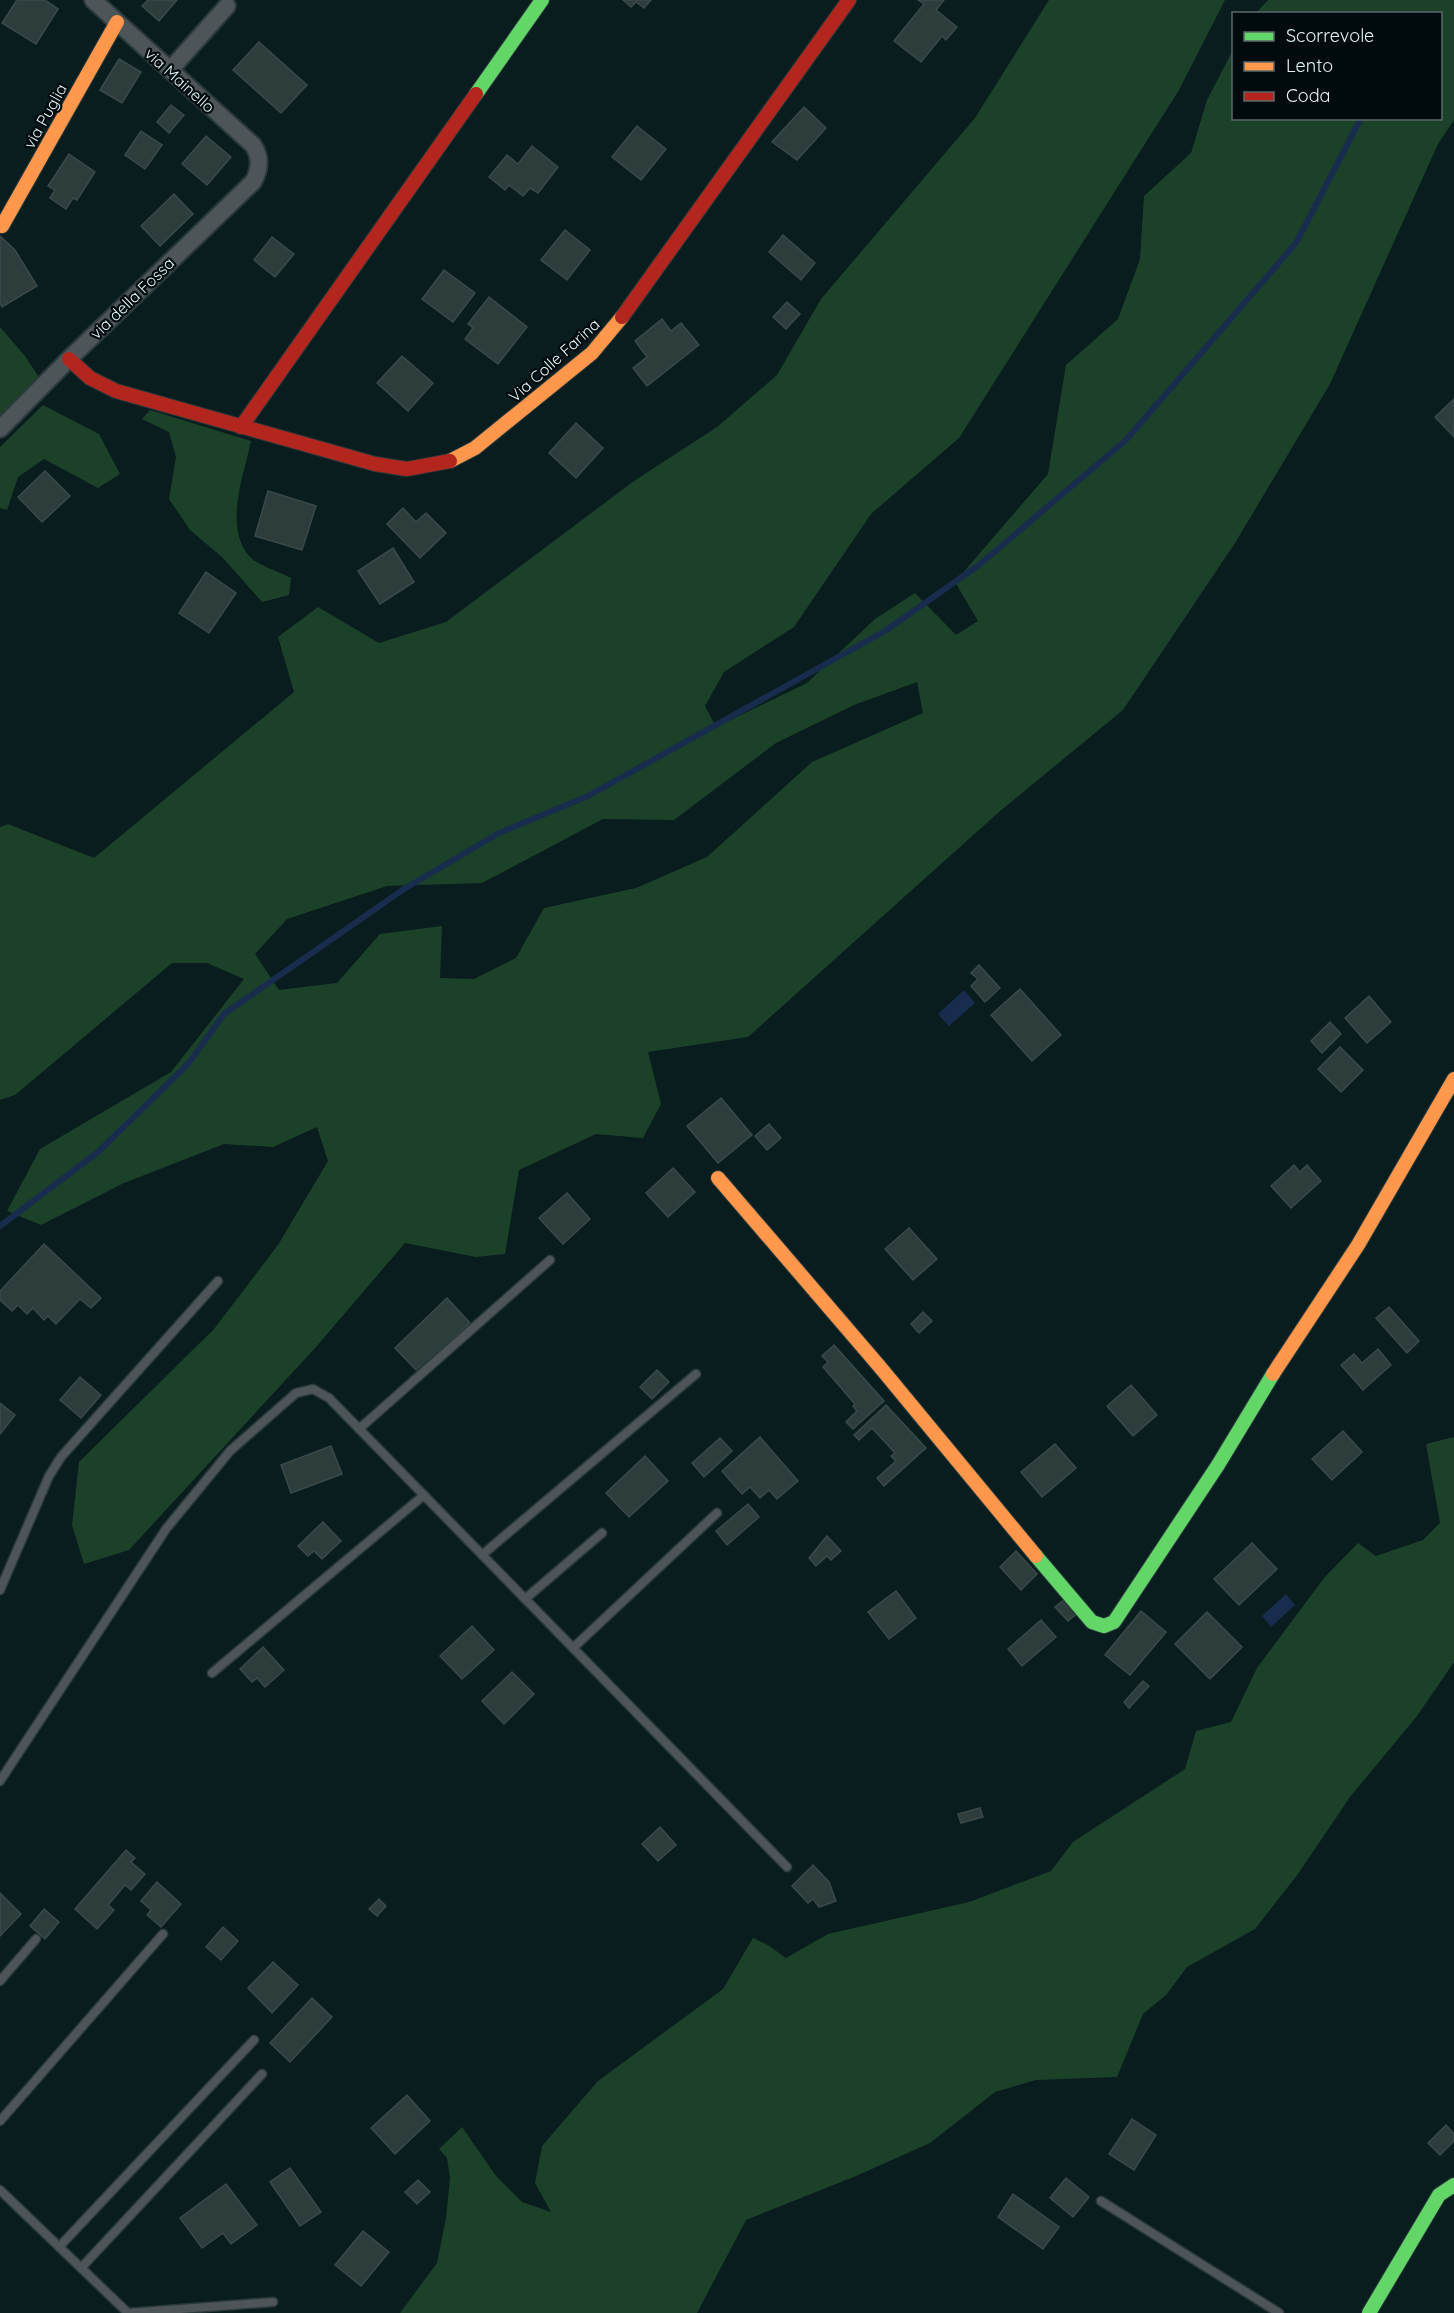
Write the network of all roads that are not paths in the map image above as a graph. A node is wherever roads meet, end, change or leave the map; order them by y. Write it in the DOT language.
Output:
graph roads {
  1 [pos="93,0"];
  2 [pos="542,0"];
  3 [pos="849,0"];
  4 [pos="227,6"];
  5 [pos="117,22"];
  6 [pos="170,70"];
  7 [pos="259,165"];
  8 [pos="2,226"];
  9 [pos="69,359"];
  10 [pos="241,427"];
  11 [pos="0,429"];
  12 [pos="1454,1079"];
  13 [pos="718,1178"];
  14 [pos="550,1260"];
  15 [pos="218,1281"];
  16 [pos="696,1374"];
  17 [pos="359,1430"];
  18 [pos="424,1495"];
  19 [pos="717,1513"];
  20 [pos="602,1533"];
  21 [pos="482,1555"];
  22 [pos="0,1590"];
  23 [pos="525,1599"];
  24 [pos="573,1648"];
  25 [pos="212,1673"];
  26 [pos="0,1781"];
  27 [pos="787,1867"];
  28 [pos="164,1934"];
  29 [pos="36,1939"];
  30 [pos="0,1981"];
  31 [pos="254,2040"];
  32 [pos="262,2074"];
  33 [pos="0,2121"];
  34 [pos="1454,2185"];
  35 [pos="0,2190"];
  36 [pos="1101,2200"];
  37 [pos="59,2247"];
  38 [pos="81,2268"];
  39 [pos="273,2302"];
  40 [pos="1279,2313"];
  41 [pos="1369,2313"];
  1 -- 5 [label="street, via Mainello"];
  2 -- 10 [label="street"];
  3 -- 10 [label="street, Via Colle Farina"];
  4 -- 6 [label="street"];
  5 -- 6 [label="street, via Mainello"];
  5 -- 8 [label="street, via Puglia"];
  6 -- 7 [label="street, via Mainello"];
  7 -- 9 [label="street, via della Fossa"];
  9 -- 10 [label="street, Via Colle Farina"];
  9 -- 11 [label="street, via della Fossa"];
  12 -- 13 [label="street"];
  14 -- 17 [label="lane"];
  15 -- 22 [label="lane"];
  16 -- 21 [label="lane"];
  17 -- 18 [label="lane"];
  17 -- 26 [label="lane"];
  18 -- 21 [label="lane"];
  18 -- 25 [label="lane"];
  19 -- 24 [label="lane"];
  20 -- 23 [label="lane"];
  21 -- 23 [label="lane"];
  23 -- 24 [label="lane"];
  24 -- 27 [label="lane"];
  28 -- 33 [label="lane"];
  29 -- 30 [label="lane"];
  31 -- 37 [label="lane"];
  32 -- 38 [label="lane"];
  34 -- 41 [label="street"];
  35 -- 37 [label="lane"];
  36 -- 40 [label="lane"];
  37 -- 38 [label="lane"];
  38 -- 39 [label="lane"];
}
